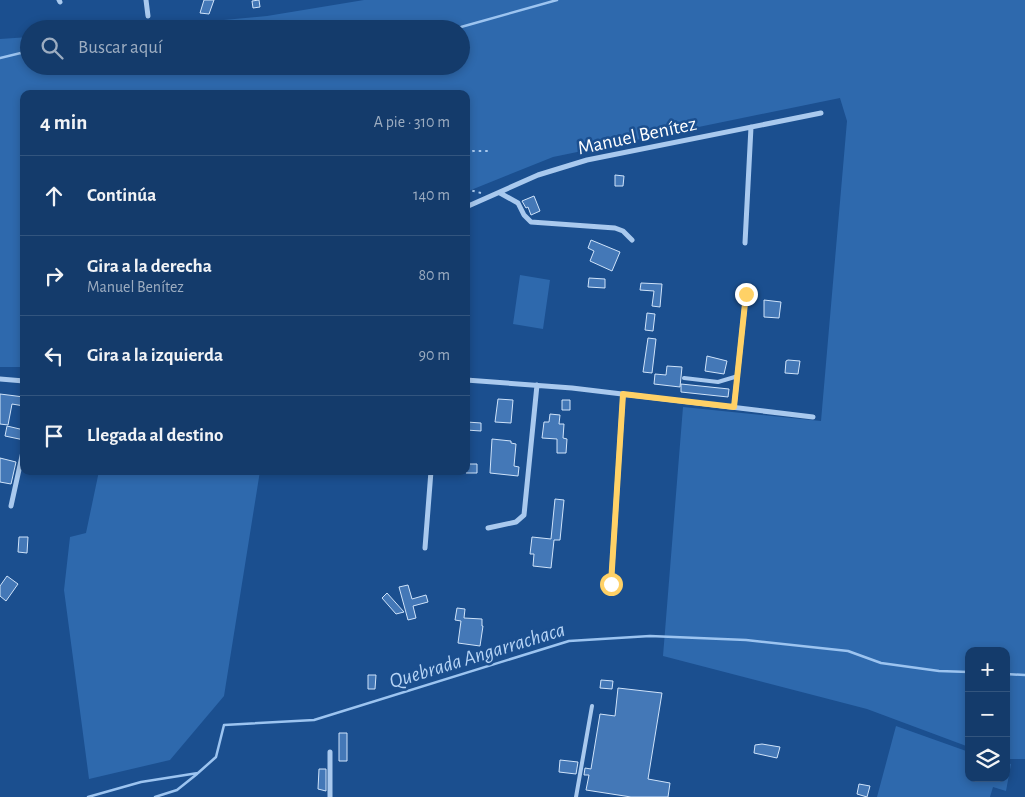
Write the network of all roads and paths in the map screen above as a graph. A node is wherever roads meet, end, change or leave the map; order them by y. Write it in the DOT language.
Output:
graph roads {
  1 [pos="146,0"];
  2 [pos="148,16"];
  3 [pos="821,113"];
  4 [pos="751,127"];
  5 [pos="491,151"];
  6 [pos="470,152"];
  7 [pos="500,193"];
  8 [pos="470,205"];
  9 [pos="632,240"];
  10 [pos="745,243"];
  11 [pos="746,294"];
  12 [pos="738,376"];
  13 [pos="684,378"];
  14 [pos="0,379"];
  15 [pos="470,380"];
  16 [pos="20,381"];
  17 [pos="537,385"];
  18 [pos="623,394"];
  19 [pos="734,407"];
  20 [pos="813,417"];
  21 [pos="20,464"];
  22 [pos="431,475"];
  23 [pos="11,506"];
  24 [pos="488,528"];
  25 [pos="425,548"];
  26 [pos="611,584"];
  27 [pos="592,706"];
  28 [pos="330,752"];
  29 [pos="330,797"];
  30 [pos="576,797"];
  1 -- 2 [label="street"];
  3 -- 4 [label="street, Manuel Benítez"];
  4 -- 7 [label="street, Manuel Benítez"];
  4 -- 10 [label="street"];
  5 -- 6 [label="path"];
  7 -- 8 [label="street, Manuel Benítez"];
  7 -- 9 [label="street"];
  11 -- 12 [label="street"];
  12 -- 13 [label="lane"];
  12 -- 19 [label="street"];
  14 -- 16 [label="street"];
  15 -- 17 [label="street"];
  17 -- 18 [label="street"];
  17 -- 24 [label="street"];
  18 -- 19 [label="street"];
  18 -- 26 [label="street"];
  19 -- 20 [label="street"];
  21 -- 23 [label="street"];
  22 -- 25 [label="street"];
  27 -- 30 [label="lane"];
  28 -- 29 [label="street"];
}
